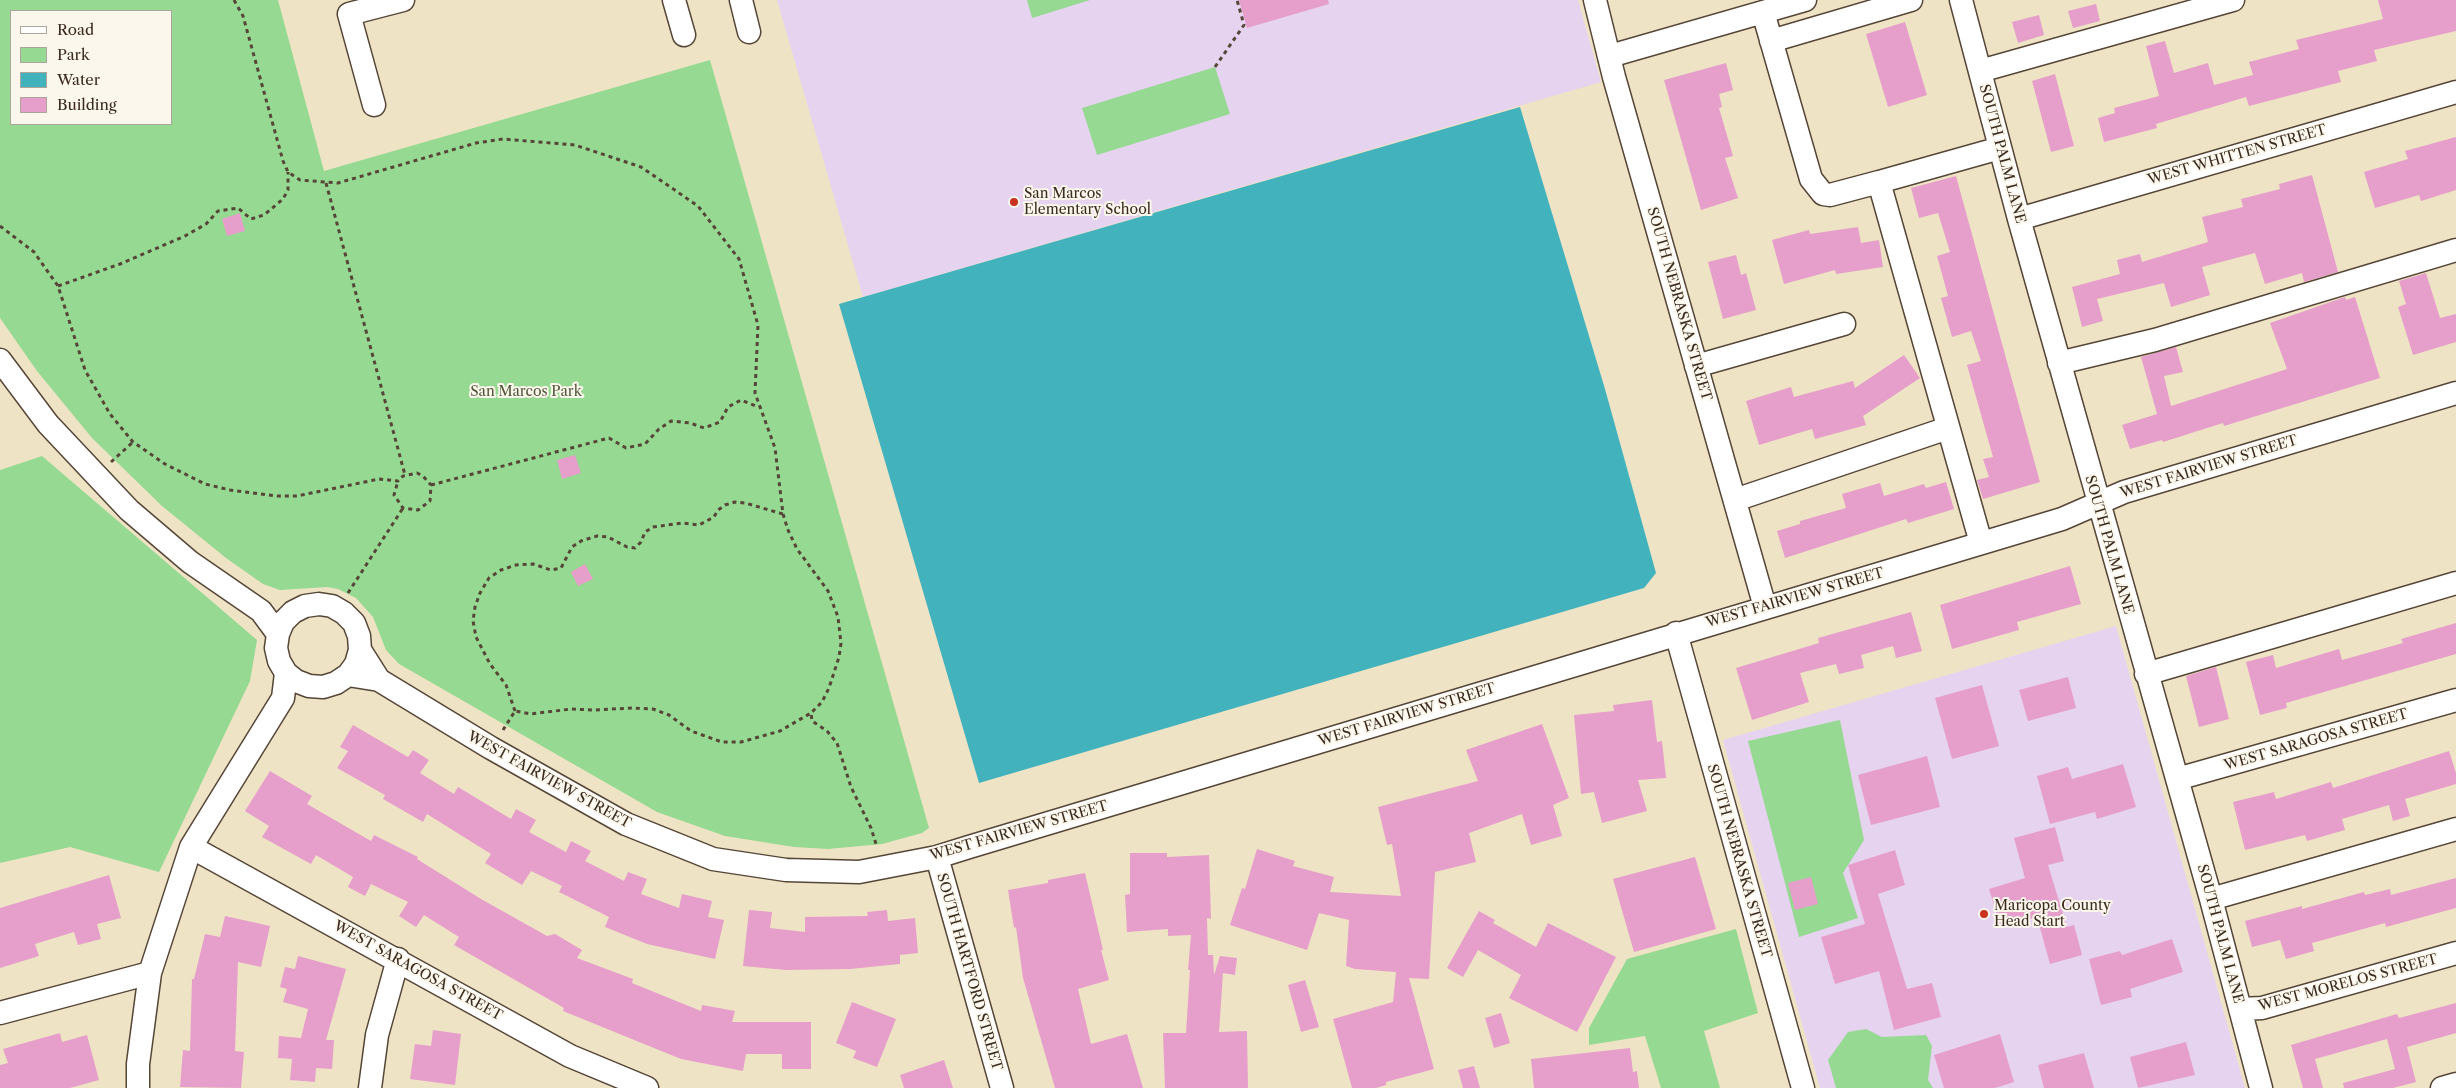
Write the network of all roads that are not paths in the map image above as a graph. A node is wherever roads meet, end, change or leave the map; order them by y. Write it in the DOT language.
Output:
graph roads {
  1 [pos="403,0"];
  2 [pos="674,0"];
  3 [pos="741,0"];
  4 [pos="1595,0"];
  5 [pos="1805,0"];
  6 [pos="1911,0"];
  7 [pos="1961,0"];
  8 [pos="2233,0"];
  9 [pos="1763,12"];
  10 [pos="749,32"];
  11 [pos="684,35"];
  12 [pos="1771,41"];
  13 [pos="1610,56"];
  14 [pos="1980,71"];
  15 [pos="2456,92"];
  16 [pos="374,105"];
  17 [pos="2000,148"];
  18 [pos="1879,182"];
  19 [pos="2018,219"];
  20 [pos="2456,250"];
  21 [pos="1844,324"];
  22 [pos="0,360"];
  23 [pos="2058,364"];
  24 [pos="1696,366"];
  25 [pos="2456,394"];
  26 [pos="1948,428"];
  27 [pos="1735,500"];
  28 [pos="2098,504"];
  29 [pos="1981,543"];
  30 [pos="2456,583"];
  31 [pos="1766,607"];
  32 [pos="261,611"];
  33 [pos="293,612"];
  34 [pos="1676,633"];
  35 [pos="278,634"];
  36 [pos="360,650"];
  37 [pos="286,672"];
  38 [pos="2146,674"];
  39 [pos="348,675"];
  40 [pos="379,680"];
  41 [pos="309,686"];
  42 [pos="283,698"];
  43 [pos="2456,700"];
  44 [pos="2177,779"];
  45 [pos="2456,829"];
  46 [pos="191,847"];
  47 [pos="937,857"];
  48 [pos="2211,899"];
  49 [pos="2456,953"];
  50 [pos="398,959"];
  51 [pos="150,973"];
  52 [pos="2240,1009"];
  53 [pos="0,1013"];
  54 [pos="2456,1084"];
  55 [pos="138,1088"];
  56 [pos="370,1088"];
  57 [pos="645,1088"];
  58 [pos="1002,1088"];
  59 [pos="1803,1088"];
  60 [pos="2261,1088"];
  61 [pos="2442,1088"];
  1 -- 16 [label="street"];
  2 -- 11 [label="street"];
  3 -- 10 [label="street"];
  4 -- 13 [label="street, SOUTH NEBRASKA STREET"];
  5 -- 9 [label="street"];
  6 -- 12 [label="street"];
  7 -- 14 [label="street, SOUTH PALM LANE"];
  8 -- 14 [label="street"];
  9 -- 12 [label="street"];
  9 -- 13 [label="street"];
  12 -- 18 [label="street"];
  13 -- 24 [label="street, SOUTH NEBRASKA STREET"];
  14 -- 17 [label="street, SOUTH PALM LANE"];
  15 -- 19 [label="street, WEST WHITTEN STREET"];
  17 -- 18 [label="street"];
  17 -- 19 [label="street, SOUTH PALM LANE"];
  18 -- 26 [label="street"];
  19 -- 23 [label="street, SOUTH PALM LANE"];
  20 -- 23 [label="street"];
  21 -- 24 [label="street"];
  22 -- 32 [label="street"];
  23 -- 28 [label="street, SOUTH PALM LANE"];
  24 -- 27 [label="street, SOUTH NEBRASKA STREET"];
  25 -- 28 [label="street, WEST FAIRVIEW STREET"];
  26 -- 27 [label="street"];
  26 -- 29 [label="street"];
  27 -- 31 [label="street, SOUTH NEBRASKA STREET"];
  28 -- 29 [label="street, WEST FAIRVIEW STREET"];
  28 -- 38 [label="street, SOUTH PALM LANE"];
  29 -- 31 [label="street, WEST FAIRVIEW STREET"];
  30 -- 38 [label="street"];
  31 -- 34 [label="street, WEST FAIRVIEW STREET"];
  32 -- 33 [label="street"];
  32 -- 35 [label="street"];
  33 -- 35 [label="street"];
  33 -- 36 [label="street"];
  34 -- 47 [label="street, WEST FAIRVIEW STREET"];
  34 -- 59 [label="street, SOUTH NEBRASKA STREET"];
  35 -- 37 [label="street"];
  36 -- 39 [label="street"];
  36 -- 40 [label="street, WEST FAIRVIEW STREET"];
  37 -- 41 [label="street"];
  37 -- 42 [label="street"];
  38 -- 44 [label="street, SOUTH PALM LANE"];
  39 -- 40 [label="street, WEST FAIRVIEW STREET"];
  39 -- 41 [label="street"];
  40 -- 47 [label="street, WEST FAIRVIEW STREET"];
  41 -- 42 [label="street"];
  42 -- 46 [label="street"];
  43 -- 44 [label="street, WEST SARAGOSA STREET"];
  44 -- 48 [label="street, SOUTH PALM LANE"];
  45 -- 48 [label="street"];
  46 -- 50 [label="street, WEST SARAGOSA STREET"];
  46 -- 51 [label="street"];
  47 -- 58 [label="street, SOUTH HARTFORD STREET"];
  48 -- 52 [label="street, SOUTH PALM LANE"];
  49 -- 52 [label="street, WEST MORELOS STREET"];
  50 -- 56 [label="street"];
  50 -- 57 [label="street, WEST SARAGOSA STREET"];
  51 -- 53 [label="street"];
  51 -- 55 [label="street"];
  52 -- 60 [label="street, SOUTH PALM LANE"];
  54 -- 61 [label="street"];
}
